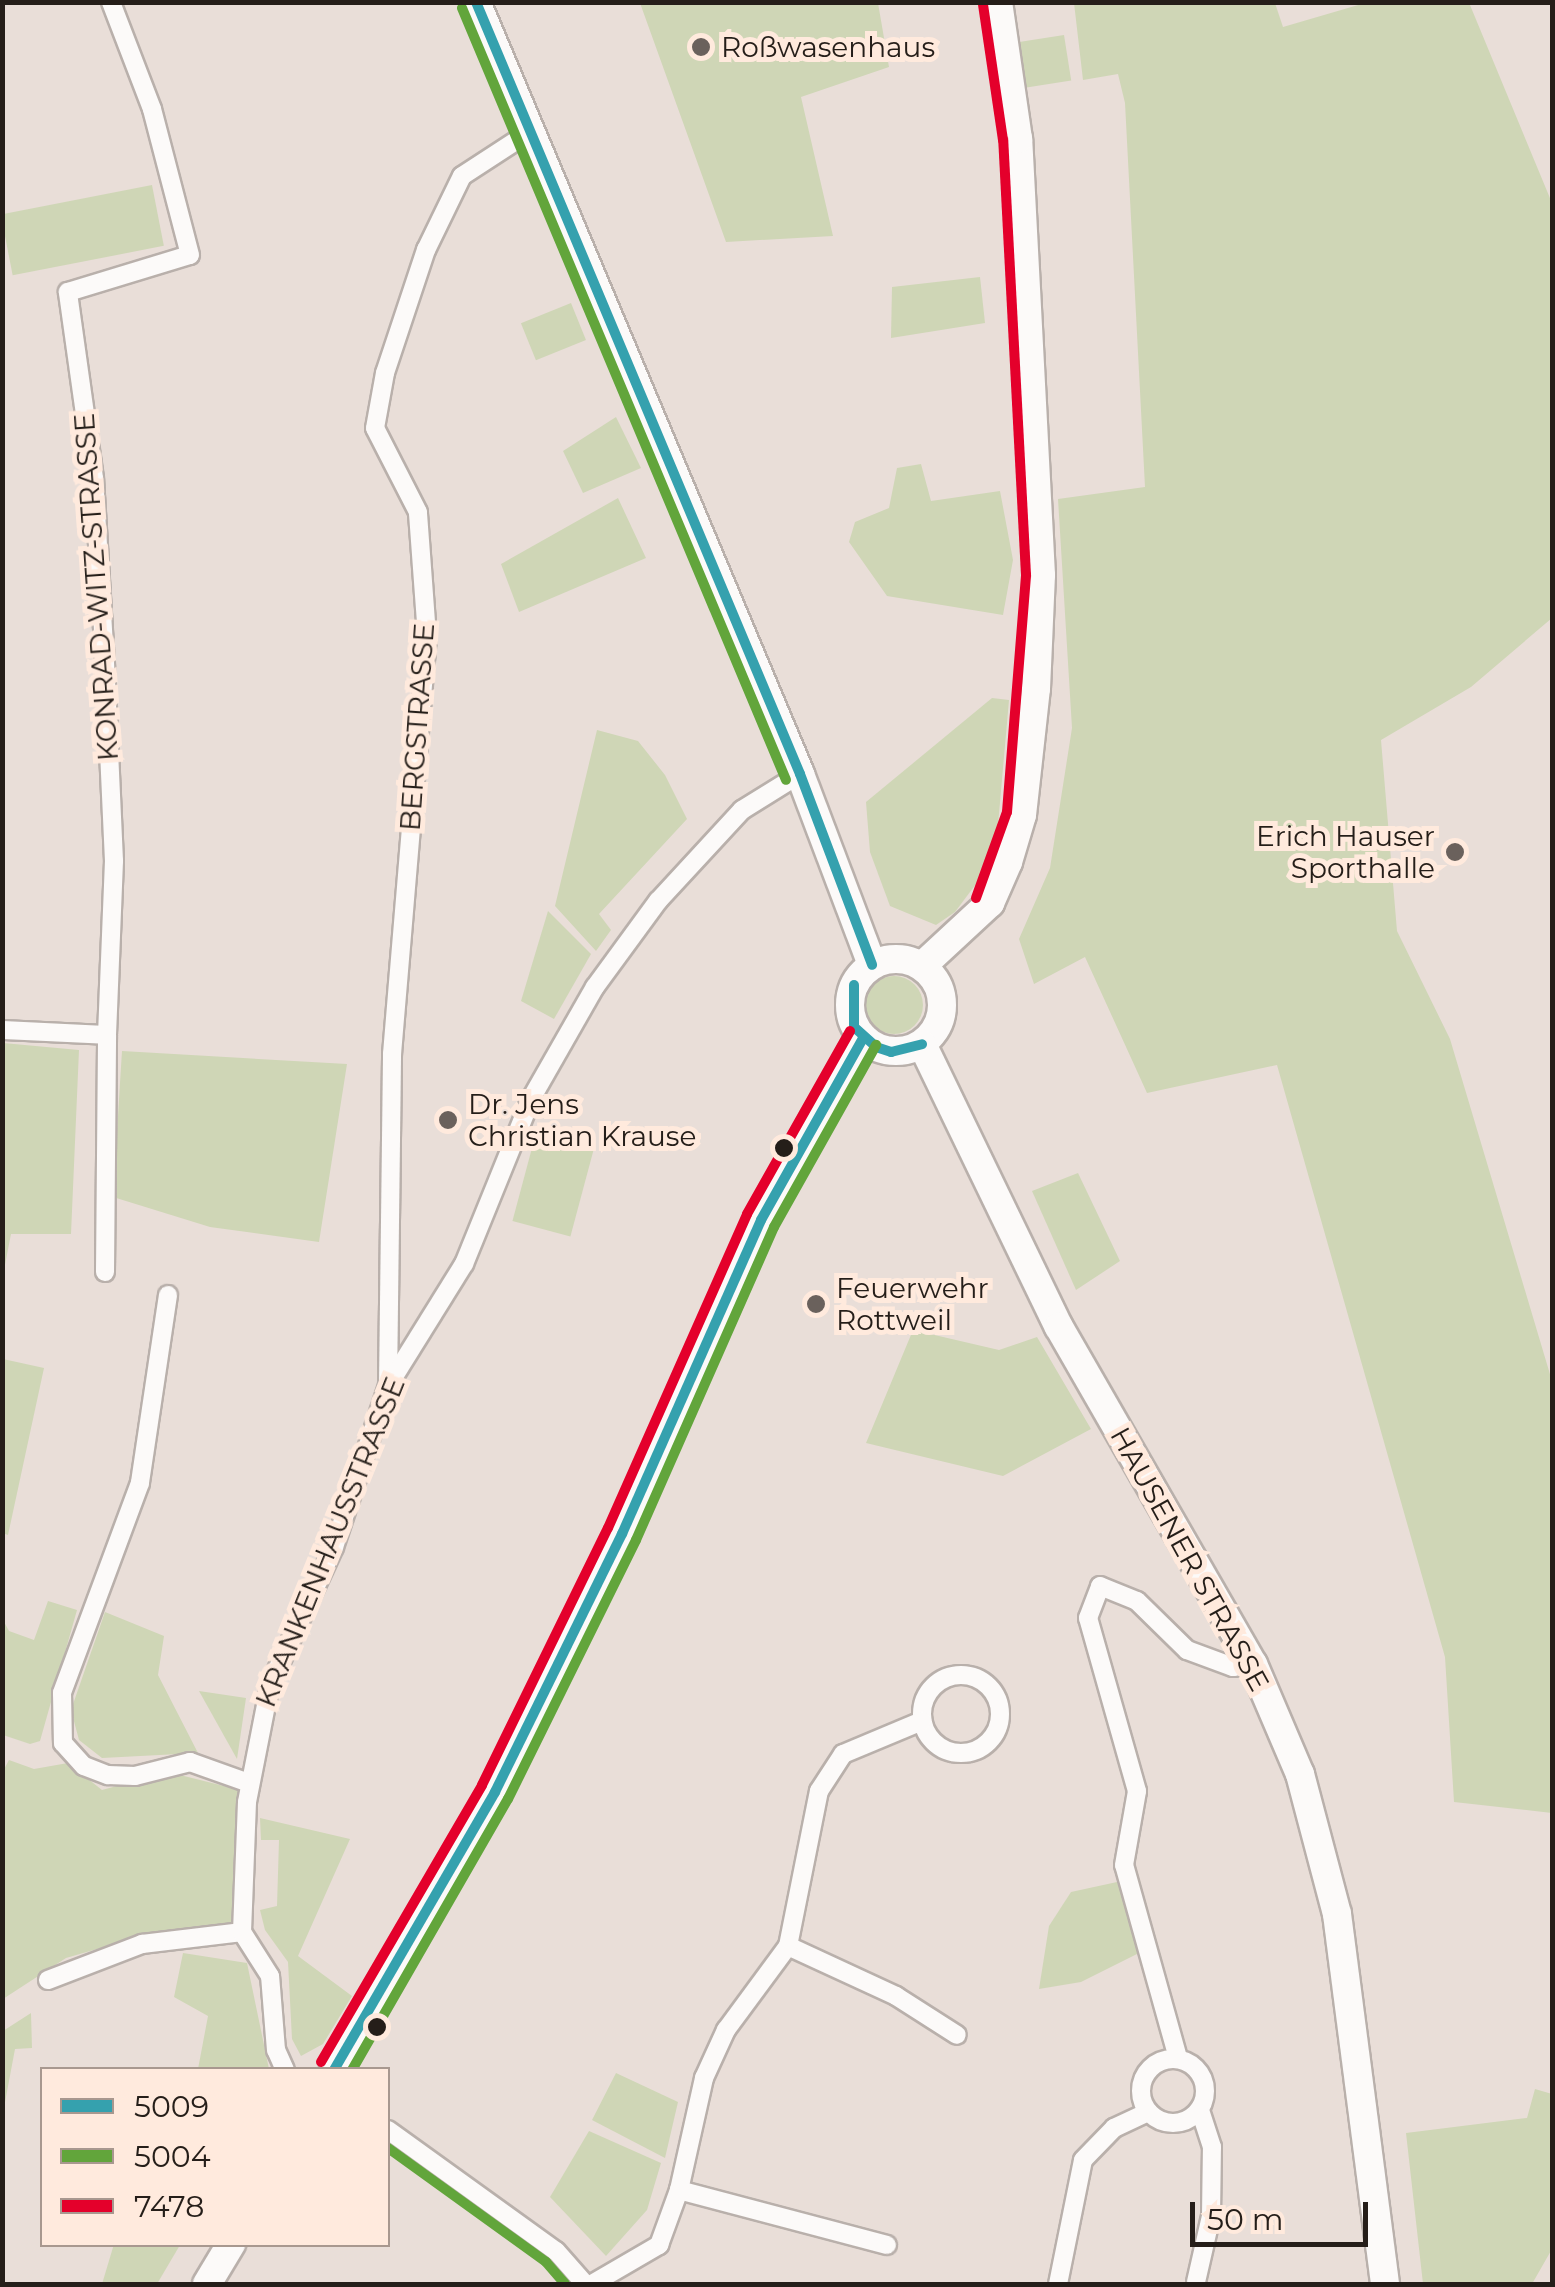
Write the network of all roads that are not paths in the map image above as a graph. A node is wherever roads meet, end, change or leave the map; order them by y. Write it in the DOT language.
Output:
graph roads {
  1 [pos="110,2"];
  2 [pos="476,2"];
  3 [pos="998,2"];
  4 [pos="531,131"];
  5 [pos="800,774"];
  6 [pos="872,964"];
  7 [pos="922,966"];
  8 [pos="2,1030"];
  9 [pos="108,1035"];
  10 [pos="863,1038"];
  11 [pos="922,1044"];
  12 [pos="105,1272"];
  13 [pos="168,1296"];
  14 [pos="388,1386"];
  15 [pos="1253,1664"];
  16 [pos="922,1721"];
  17 [pos="249,1784"];
  18 [pos="242,1932"];
  19 [pos="788,1946"];
  20 [pos="48,1980"];
  21 [pos="957,2035"];
  22 [pos="1178,2058"];
  23 [pos="284,2067"];
  24 [pos="336,2067"];
  25 [pos="1200,2109"];
  26 [pos="1149,2112"];
  27 [pos="390,2131"];
  28 [pos="679,2190"];
  29 [pos="888,2245"];
  30 [pos="229,2247"];
  31 [pos="1196,2282"];
  32 [pos="207,2284"];
  33 [pos="588,2284"];
  34 [pos="1058,2284"];
  35 [pos="1386,2284"];
  1 -- 9 [label="street, KONRAD-WITZ-STRASSE"];
  2 -- 4 [label="main road"];
  3 -- 7 [label="main road"];
  4 -- 5 [label="main road"];
  4 -- 14 [label="street, BERGSTRASSE"];
  5 -- 6 [label="main road"];
  5 -- 14 [label="street, KRANKENHAUSSTRASSE"];
  6 -- 7 [label="main road"];
  6 -- 10 [label="main road"];
  7 -- 11 [label="main road"];
  8 -- 9 [label="street"];
  9 -- 12 [label="street, KONRAD-WITZ-STRASSE"];
  10 -- 11 [label="main road"];
  10 -- 24 [label="main road"];
  11 -- 15 [label="main road, HAUSENER STRASSE"];
  13 -- 17 [label="street"];
  14 -- 17 [label="street, KRANKENHAUSSTRASSE"];
  15 -- 22 [label="street"];
  15 -- 35 [label="main road, HAUSENER STRASSE"];
  16 -- 16 [label="street"];
  16 -- 19 [label="street"];
  17 -- 18 [label="street, KRANKENHAUSSTRASSE"];
  18 -- 20 [label="street"];
  18 -- 23 [label="street"];
  19 -- 21 [label="street"];
  19 -- 28 [label="street"];
  22 -- 25 [label="street"];
  22 -- 26 [label="street"];
  25 -- 26 [label="street"];
  25 -- 31 [label="street"];
  26 -- 34 [label="street"];
  27 -- 33 [label="street"];
  28 -- 29 [label="street"];
  28 -- 33 [label="street"];
  30 -- 32 [label="main road"];
}
